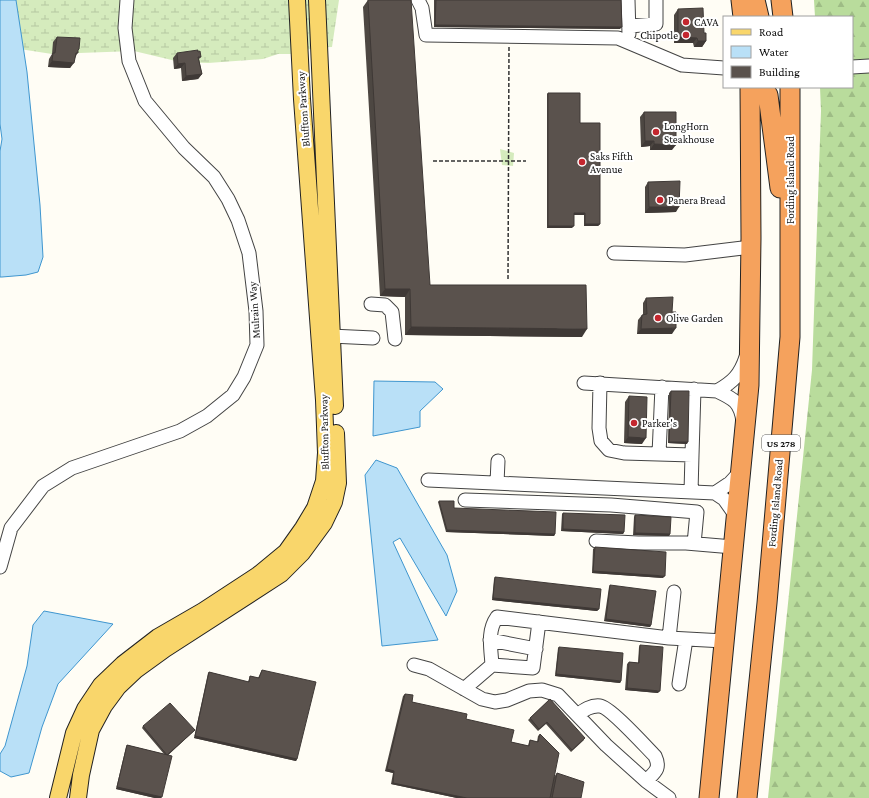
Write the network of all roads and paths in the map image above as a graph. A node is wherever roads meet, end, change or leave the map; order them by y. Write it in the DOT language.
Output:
graph roads {
  1 [pos="127,0"];
  2 [pos="297,0"];
  3 [pos="317,0"];
  4 [pos="418,0"];
  5 [pos="628,0"];
  6 [pos="656,0"];
  7 [pos="741,0"];
  8 [pos="755,0"];
  9 [pos="781,0"];
  10 [pos="743,16"];
  11 [pos="759,16"];
  12 [pos="783,16"];
  13 [pos="629,26"];
  14 [pos="509,36"];
  15 [pos="629,42"];
  16 [pos="869,66"];
  17 [pos="853,67"];
  18 [pos="723,68"];
  19 [pos="750,88"];
  20 [pos="763,88"];
  21 [pos="790,88"];
  22 [pos="433,161"];
  23 [pos="509,161"];
  24 [pos="526,162"];
  25 [pos="751,248"];
  26 [pos="614,253"];
  27 [pos="790,263"];
  28 [pos="508,279"];
  29 [pos="371,304"];
  30 [pos="331,336"];
  31 [pos="373,338"];
  32 [pos="395,339"];
  33 [pos="750,347"];
  34 [pos="584,383"];
  35 [pos="600,383"];
  36 [pos="662,387"];
  37 [pos="694,389"];
  38 [pos="717,391"];
  39 [pos="745,431"];
  40 [pos="659,454"];
  41 [pos="692,455"];
  42 [pos="498,461"];
  43 [pos="741,471"];
  44 [pos="428,480"];
  45 [pos="497,483"];
  46 [pos="691,492"];
  47 [pos="715,493"];
  48 [pos="465,500"];
  49 [pos="736,516"];
  50 [pos="596,541"];
  51 [pos="694,544"];
  52 [pos="733,547"];
  53 [pos="0,567"];
  54 [pos="674,592"];
  55 [pos="539,622"];
  56 [pos="668,638"];
  57 [pos="686,639"];
  58 [pos="490,640"];
  59 [pos="724,641"];
  60 [pos="536,649"];
  61 [pos="492,664"];
  62 [pos="414,665"];
  63 [pos="679,684"];
  64 [pos="464,688"];
  65 [pos="577,715"];
  66 [pos="712,770"];
  67 [pos="646,781"];
  68 [pos="58,798"];
  69 [pos="78,798"];
  70 [pos="669,798"];
  71 [pos="709,798"];
  72 [pos="712,798"];
  73 [pos="747,798"];
  1 -- 53 [label="street, Mulrain Way"];
  2 -- 68 [label="main road, Bluffton Parkway"];
  3 -- 30 [label="main road, Bluffton Parkway"];
  4 -- 14 [label="street"];
  5 -- 13 [label="street"];
  6 -- 13 [label="street"];
  7 -- 10 [label="highway"];
  8 -- 11 [label="highway"];
  9 -- 12 [label="highway"];
  13 -- 15 [label="street"];
  14 -- 15 [label="street"];
  14 -- 23 [label="path"];
  15 -- 18 [label="street"];
  16 -- 17 [label="street"];
  19 -- 25 [label="highway"];
  20 -- 27 [label="highway"];
  21 -- 27 [label="highway, Fording Island Road / US 278"];
  22 -- 23 [label="path"];
  23 -- 24 [label="path"];
  23 -- 28 [label="path"];
  25 -- 26 [label="street"];
  25 -- 33 [label="highway"];
  27 -- 73 [label="highway, Fording Island Road / US 278"];
  29 -- 32 [label="street"];
  30 -- 31 [label="street"];
  30 -- 69 [label="main road, Bluffton Parkway"];
  33 -- 38 [label="street"];
  33 -- 39 [label="highway"];
  34 -- 35 [label="street"];
  35 -- 36 [label="street"];
  35 -- 40 [label="street"];
  36 -- 37 [label="street"];
  36 -- 40 [label="street"];
  37 -- 38 [label="street"];
  37 -- 41 [label="street"];
  38 -- 39 [label="street"];
  39 -- 43 [label="highway"];
  40 -- 41 [label="street"];
  41 -- 46 [label="street"];
  42 -- 45 [label="street"];
  43 -- 47 [label="street"];
  43 -- 49 [label="highway"];
  44 -- 45 [label="street"];
  45 -- 46 [label="street"];
  46 -- 47 [label="street"];
  47 -- 49 [label="street"];
  48 -- 51 [label="street"];
  49 -- 52 [label="highway"];
  50 -- 51 [label="street"];
  51 -- 52 [label="street"];
  52 -- 59 [label="highway"];
  54 -- 56 [label="street"];
  55 -- 56 [label="street"];
  55 -- 58 [label="street"];
  55 -- 60 [label="street"];
  56 -- 57 [label="street"];
  57 -- 59 [label="street"];
  57 -- 63 [label="street"];
  58 -- 60 [label="street"];
  58 -- 61 [label="street"];
  59 -- 66 [label="highway"];
  60 -- 61 [label="street"];
  61 -- 64 [label="street"];
  62 -- 64 [label="street"];
  64 -- 65 [label="street"];
  65 -- 67 [label="street"];
  65 -- 67 [label="street"];
  66 -- 71 [label="highway"];
  66 -- 72 [label="highway"];
  67 -- 70 [label="street"];
}
